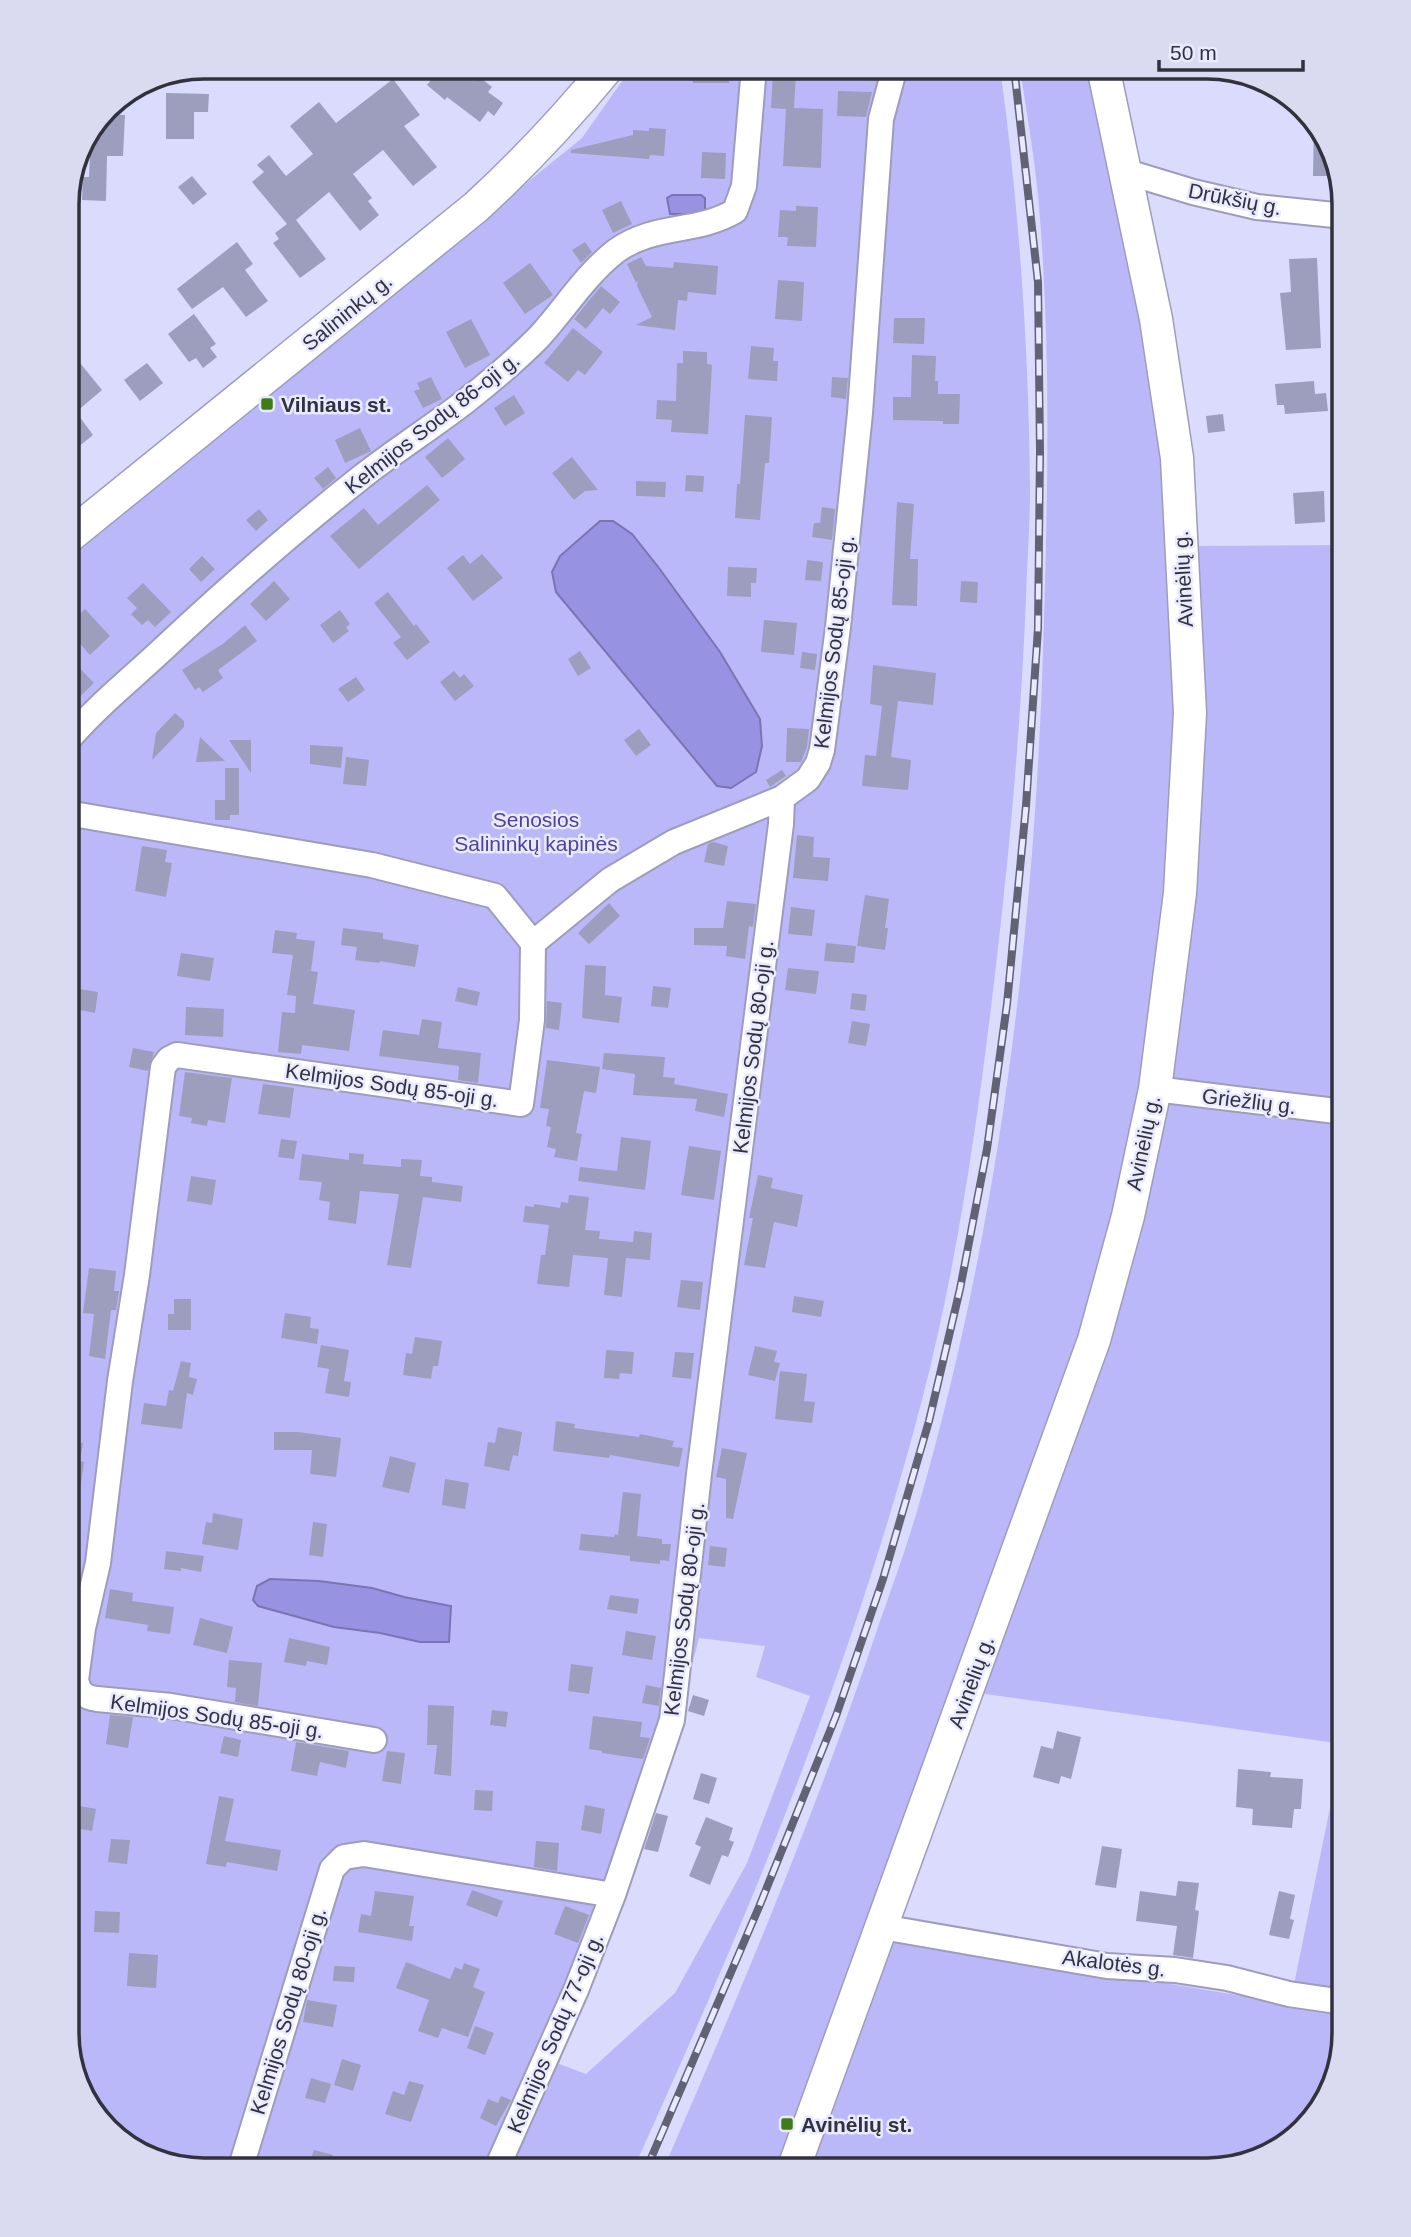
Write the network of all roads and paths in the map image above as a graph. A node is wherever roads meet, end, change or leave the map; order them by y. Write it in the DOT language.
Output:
graph roads {
  1 [pos="598,79"];
  2 [pos="753,79"];
  3 [pos="892,79"];
  4 [pos="1106,79"];
  5 [pos="1127,172"];
  6 [pos="1332,215"];
  7 [pos="79,528"];
  8 [pos="79,727"];
  9 [pos="782,799"];
  10 [pos="79,815"];
  11 [pos="533,943"];
  12 [pos="1154,1089"];
  13 [pos="1332,1110"];
  14 [pos="79,1658"];
  15 [pos="79,1689"];
  16 [pos="374,1740"];
  17 [pos="613,1895"];
  18 [pos="882,1927"];
  19 [pos="1332,2000"];
  20 [pos="244,2158"];
  21 [pos="501,2158"];
  22 [pos="797,2158"];
  1 -- 7 [label="main road, Salininkų g."];
  2 -- 8 [label="street, Kelmijos Sodų 86-oji g."];
  3 -- 9 [label="street, Kelmijos Sodų 85-oji g."];
  4 -- 5 [label="main road, Avinėlių g."];
  5 -- 6 [label="street, Drūkšių g."];
  5 -- 12 [label="main road, Avinėlių g."];
  9 -- 11 [label="street, Kelmijos Sodų 85-oji g."];
  9 -- 17 [label="street, Kelmijos Sodų 80-oji g."];
  10 -- 11 [label="street"];
  11 -- 14 [label="street, Kelmijos Sodų 85-oji g."];
  12 -- 13 [label="street, Griežlių g."];
  12 -- 18 [label="main road, Avinėlių g."];
  15 -- 16 [label="street, Kelmijos Sodų 85-oji g."];
  17 -- 20 [label="street, Kelmijos Sodų 80-oji g."];
  17 -- 21 [label="street, Kelmijos Sodų 77-oji g."];
  18 -- 19 [label="street, Akalotės g."];
  18 -- 22 [label="main road, Avinėlių g."];
}
